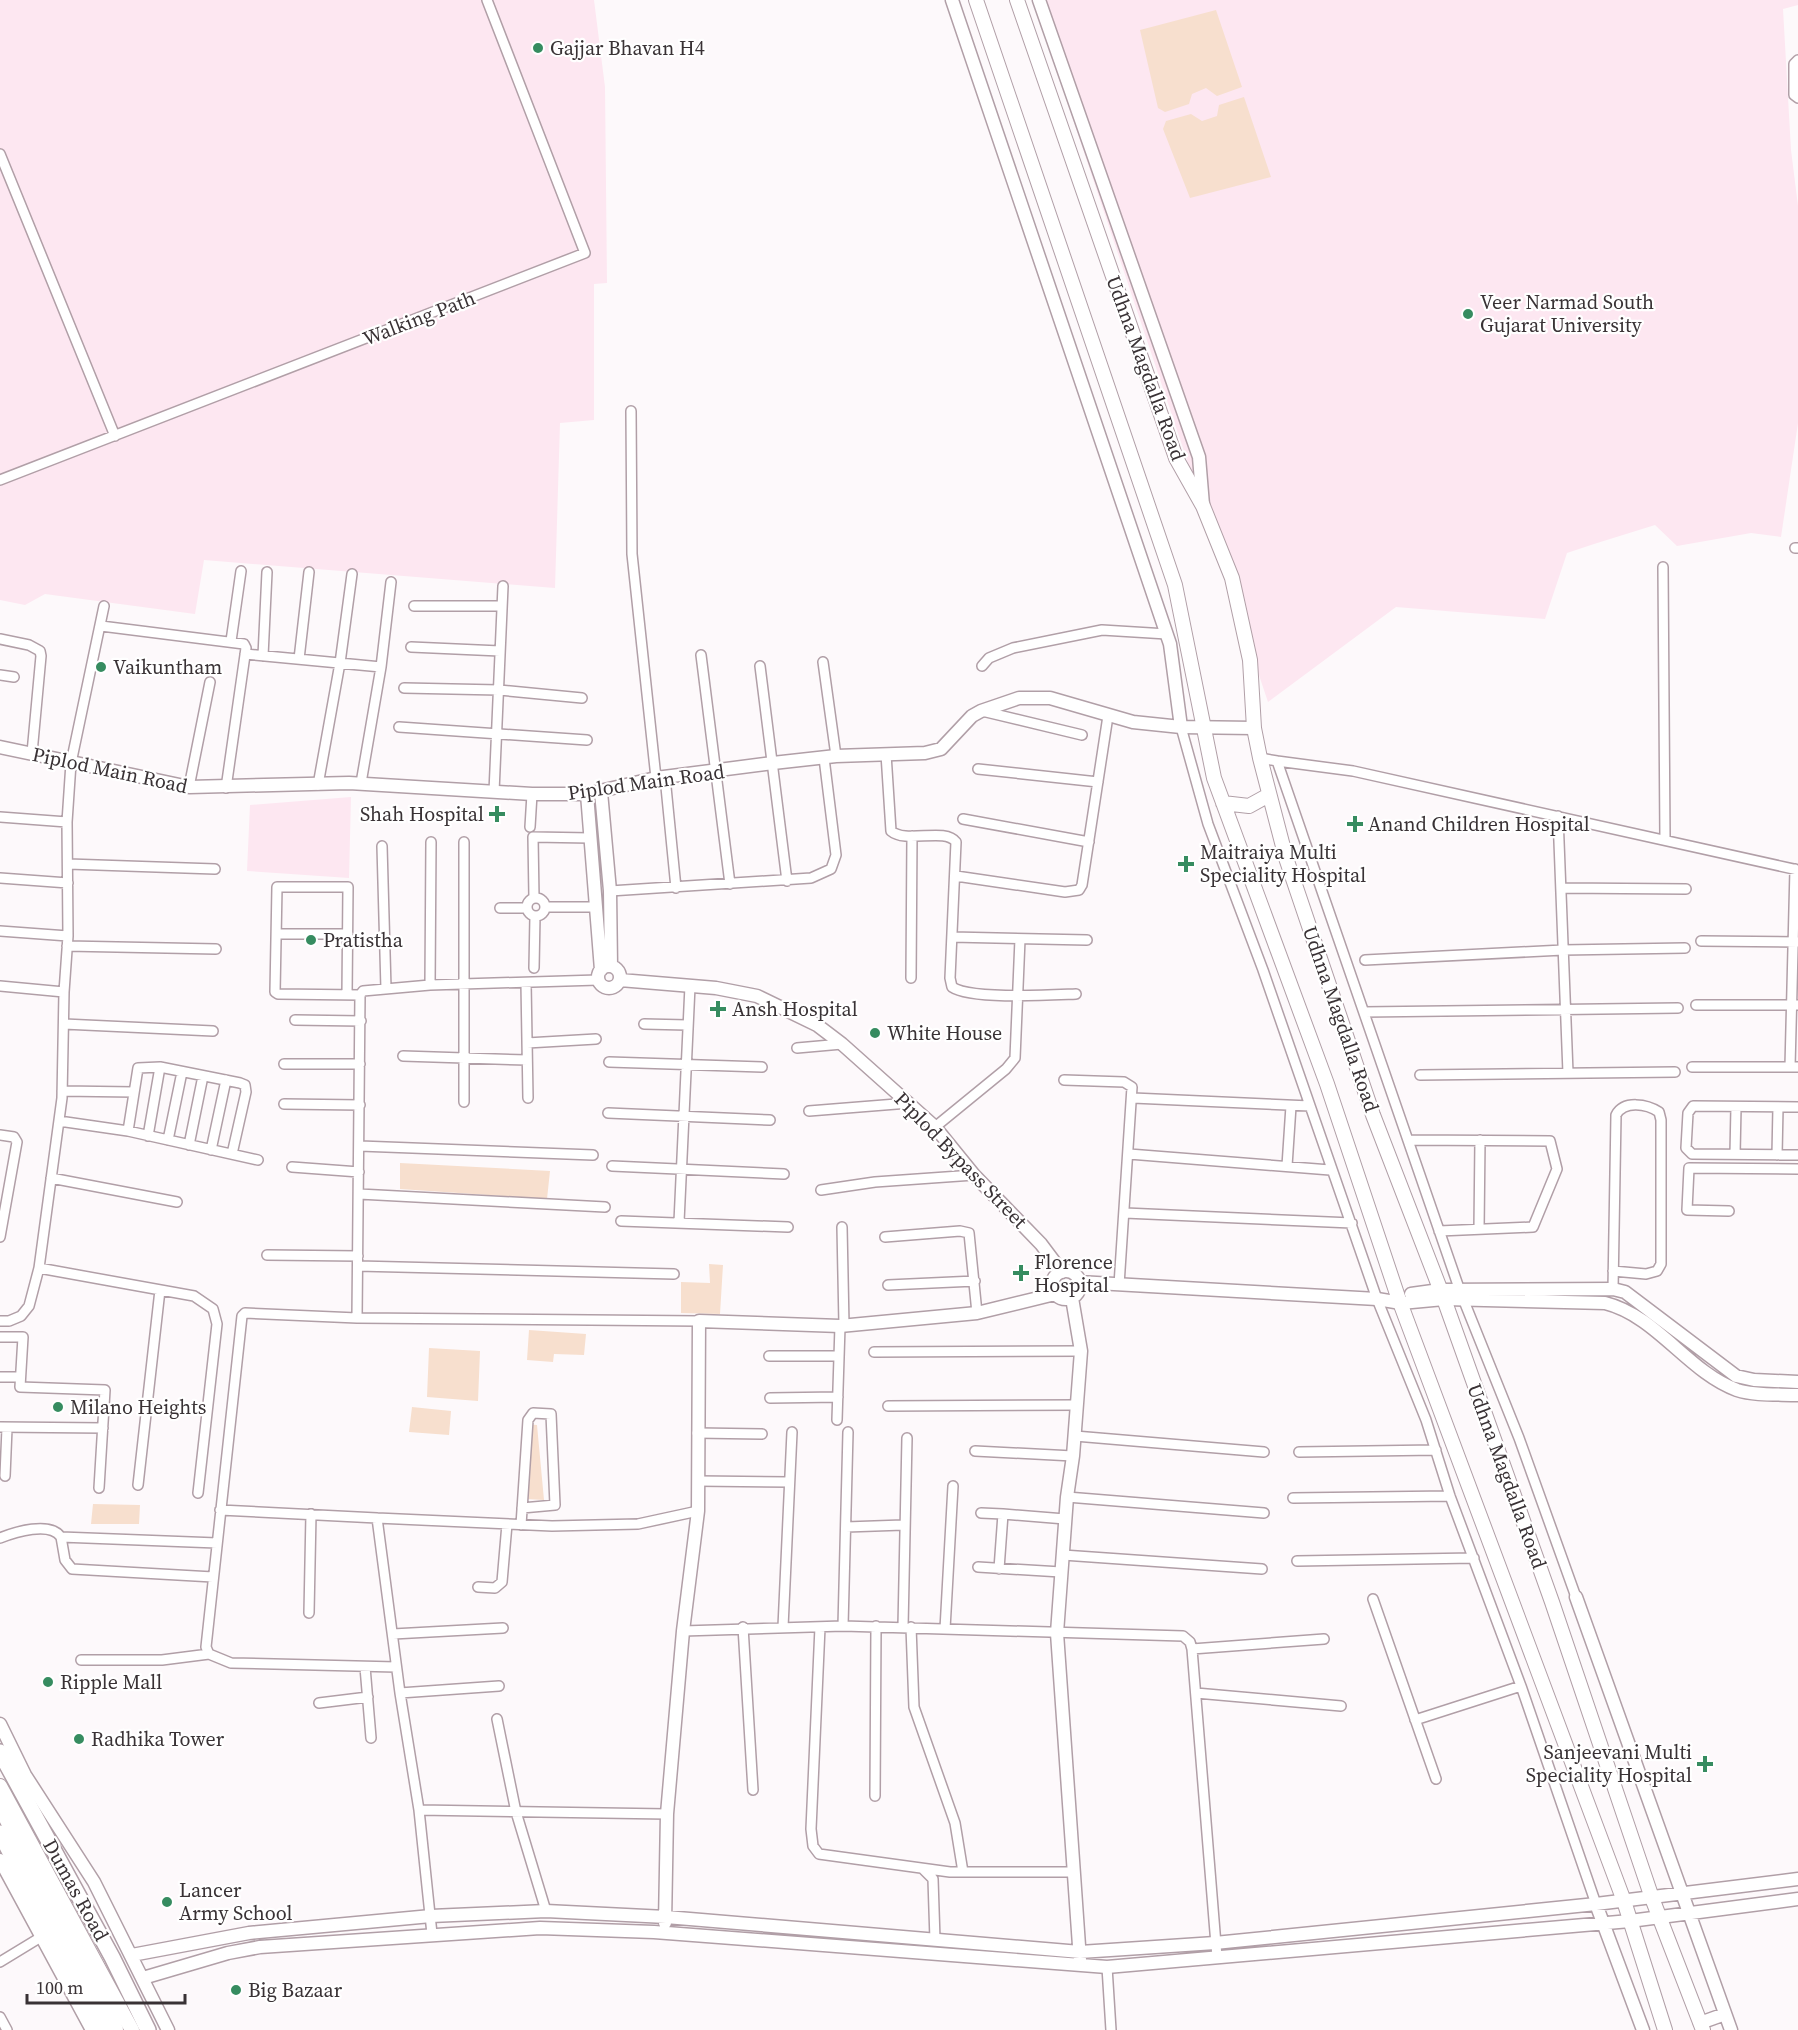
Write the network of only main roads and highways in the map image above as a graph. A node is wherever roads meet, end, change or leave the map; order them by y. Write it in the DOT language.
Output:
graph roads {
  1 [pos="976,0"];
  2 [pos="1017,0"];
  3 [pos="1269,795"];
  4 [pos="1223,803"];
  5 [pos="0,1752"];
  6 [pos="0,1786"];
  7 [pos="0,1807"];
  8 [pos="0,1833"];
  9 [pos="1701,2026"];
  10 [pos="102,2030"];
  11 [pos="116,2030"];
  12 [pos="132,2030"];
  13 [pos="148,2030"];
  14 [pos="1665,2030"];
  1 -- 4 [label="main road, Udhna Magdalla Road"];
  2 -- 3 [label="main road, Udhna Magdalla Road"];
  3 -- 4 [label="main road"];
  3 -- 9 [label="main road, Udhna Magdalla Road"];
  4 -- 14 [label="main road, Udhna Magdalla Road"];
  5 -- 13 [label="main road, Dumas Road"];
  6 -- 12 [label="main road"];
  7 -- 11 [label="main road"];
  8 -- 10 [label="main road, Dumas Road"];
}
